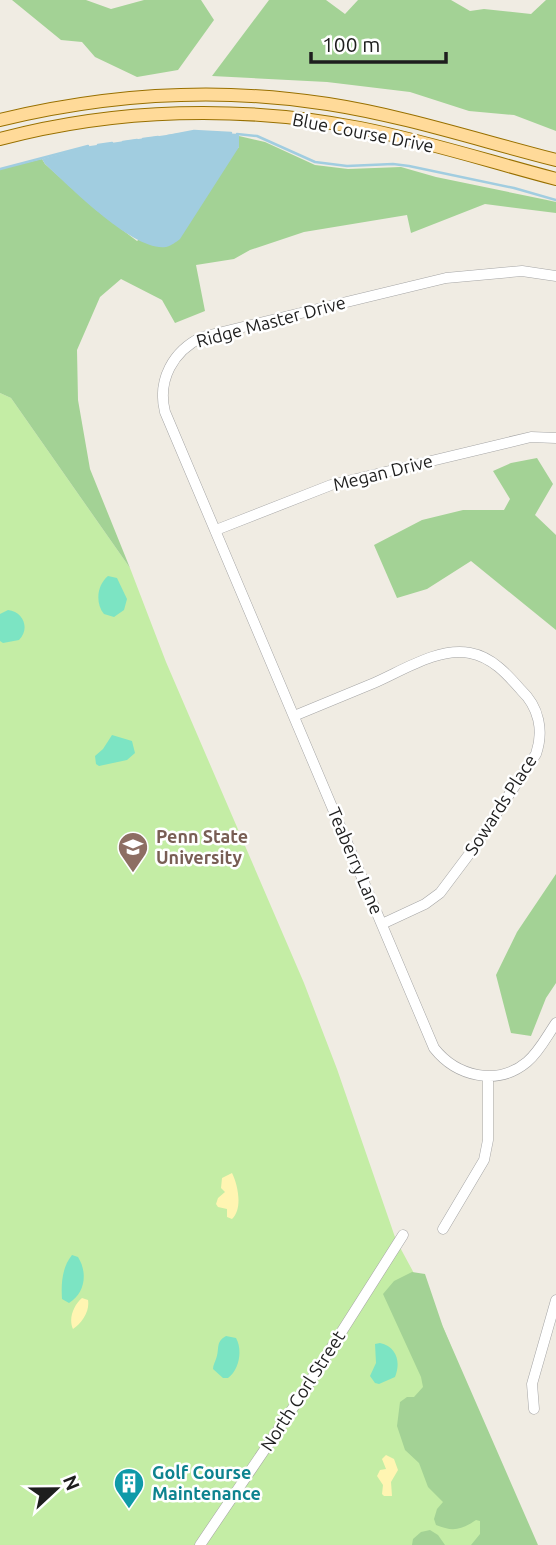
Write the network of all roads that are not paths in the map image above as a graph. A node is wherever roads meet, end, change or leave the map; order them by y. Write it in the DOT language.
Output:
graph roads {
  1 [pos="0,120"];
  2 [pos="0,139"];
  3 [pos="556,160"];
  4 [pos="556,179"];
  5 [pos="556,276"];
  6 [pos="556,438"];
  7 [pos="216,530"];
  8 [pos="294,716"];
  9 [pos="382,924"];
  10 [pos="556,1023"];
  11 [pos="488,1076"];
  12 [pos="443,1229"];
  13 [pos="403,1235"];
  14 [pos="556,1300"];
  15 [pos="534,1409"];
  16 [pos="200,1545"];
  1 -- 3 [label="main road, Blue Course Drive"];
  2 -- 4 [label="main road, Blue Course Drive"];
  5 -- 7 [label="street, Ridge Master Drive"];
  6 -- 7 [label="street, Megan Drive"];
  7 -- 8 [label="street, Teaberry Lane"];
  8 -- 9 [label="street, Teaberry Lane"];
  8 -- 9 [label="street, Sowards Place"];
  9 -- 11 [label="street, Teaberry Lane"];
  10 -- 11 [label="street"];
  11 -- 12 [label="street"];
  13 -- 16 [label="street, North Corl Street"];
  14 -- 15 [label="street"];
}
